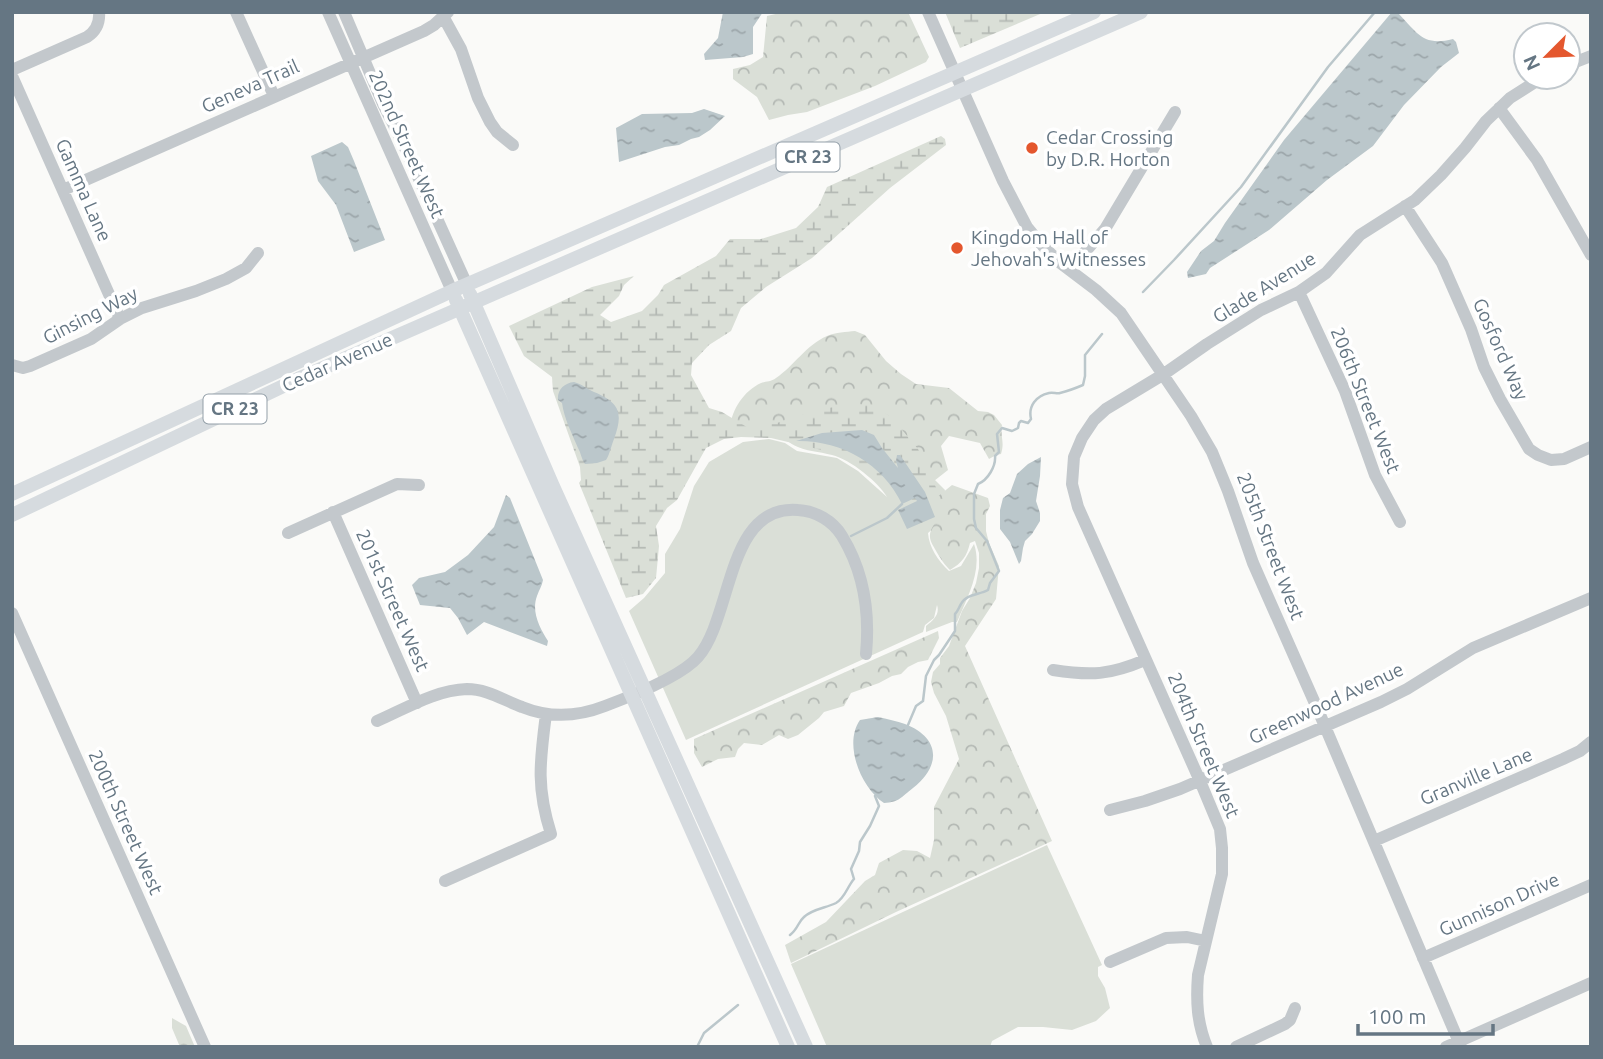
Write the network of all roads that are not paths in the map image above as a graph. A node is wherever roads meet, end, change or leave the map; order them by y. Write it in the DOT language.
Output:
graph roads {
  1 [pos="99,12"];
  2 [pos="236,12"];
  3 [pos="328,12"];
  4 [pos="344,12"];
  5 [pos="928,12"];
  6 [pos="1094,12"];
  7 [pos="1141,12"];
  8 [pos="446,15"];
  9 [pos="363,57"];
  10 [pos="349,63"];
  11 [pos="12,70"];
  12 [pos="955,72"];
  13 [pos="12,76"];
  14 [pos="963,90"];
  15 [pos="1520,91"];
  16 [pos="274,96"];
  17 [pos="1499,108"];
  18 [pos="1175,112"];
  19 [pos="513,145"];
  20 [pos="63,190"];
  21 [pos="1405,206"];
  22 [pos="258,253"];
  23 [pos="1591,255"];
  24 [pos="1070,270"];
  25 [pos="467,285"];
  26 [pos="452,291"];
  27 [pos="1299,292"];
  28 [pos="474,302"];
  29 [pos="460,308"];
  30 [pos="120,319"];
  31 [pos="12,365"];
  32 [pos="1164,374"];
  33 [pos="1591,447"];
  34 [pos="419,485"];
  35 [pos="12,495"];
  36 [pos="333,512"];
  37 [pos="1080,512"];
  38 [pos="12,515"];
  39 [pos="1400,522"];
  40 [pos="288,533"];
  41 [pos="1591,598"];
  42 [pos="12,613"];
  43 [pos="866,654"];
  44 [pos="1145,660"];
  45 [pos="1054,670"];
  46 [pos="645,688"];
  47 [pos="631,695"];
  48 [pos="417,703"];
  49 [pos="546,714"];
  50 [pos="377,721"];
  51 [pos="1325,726"];
  52 [pos="1591,742"];
  53 [pos="1200,781"];
  54 [pos="1110,810"];
  55 [pos="1374,841"];
  56 [pos="445,881"];
  57 [pos="1591,885"];
  58 [pos="1206,941"];
  59 [pos="1423,958"];
  60 [pos="1110,962"];
  61 [pos="1591,984"];
  62 [pos="1295,1008"];
  63 [pos="1460,1044"];
  64 [pos="205,1047"];
  65 [pos="788,1047"];
  66 [pos="806,1047"];
  67 [pos="1207,1047"];
  68 [pos="1236,1047"];
  69 [pos="1446,1047"];
  1 -- 11 [label="street"];
  2 -- 16 [label="street"];
  3 -- 10 [label="street, 202nd Street West"];
  4 -- 9 [label="street, 202nd Street West"];
  5 -- 12 [label="street"];
  6 -- 12 [label="main road, CR 23"];
  7 -- 14 [label="main road, CR 23"];
  8 -- 9 [label="street, Geneva Trail"];
  8 -- 19 [label="street"];
  9 -- 10 [label="street, Geneva Trail"];
  9 -- 25 [label="street, 202nd Street West"];
  10 -- 16 [label="street, Geneva Trail"];
  10 -- 26 [label="street, 202nd Street West"];
  12 -- 14 [label="street"];
  12 -- 25 [label="main road, CR 23"];
  13 -- 20 [label="street, Gamma Lane"];
  14 -- 24 [label="street, 205th Street West"];
  14 -- 28 [label="main road, CR 23"];
  15 -- 17 [label="street, Glade Avenue"];
  16 -- 20 [label="street, Geneva Trail"];
  17 -- 21 [label="street, Glade Avenue"];
  17 -- 23 [label="street"];
  18 -- 24 [label="street"];
  20 -- 30 [label="street, Gamma Lane"];
  21 -- 27 [label="street, Glade Avenue"];
  21 -- 33 [label="street, Gosford Way"];
  22 -- 30 [label="street, Ginsing Way"];
  24 -- 32 [label="street, 205th Street West"];
  25 -- 26 [label="main road, CR 23"];
  25 -- 28 [label="main road"];
  26 -- 29 [label="main road"];
  26 -- 35 [label="main road, Cedar Avenue / CR 23"];
  27 -- 32 [label="street, Glade Avenue"];
  27 -- 39 [label="street, 206th Street West"];
  28 -- 29 [label="main road, Cedar Avenue / CR 23"];
  28 -- 46 [label="main road"];
  29 -- 38 [label="main road, Cedar Avenue / CR 23"];
  29 -- 47 [label="main road"];
  30 -- 31 [label="street, Ginsing Way"];
  32 -- 37 [label="street, Glade Avenue"];
  32 -- 51 [label="street, 205th Street West"];
  34 -- 36 [label="street"];
  36 -- 40 [label="street"];
  36 -- 48 [label="street, 201st Street West"];
  37 -- 44 [label="street, 204th Street West"];
  41 -- 51 [label="street, Greenwood Avenue"];
  42 -- 64 [label="street, 200th Street West"];
  43 -- 46 [label="street"];
  44 -- 45 [label="street"];
  44 -- 53 [label="street, 204th Street West"];
  46 -- 47 [label="street"];
  46 -- 66 [label="main road"];
  47 -- 49 [label="street"];
  47 -- 65 [label="main road"];
  48 -- 49 [label="street"];
  48 -- 50 [label="street"];
  49 -- 56 [label="street"];
  51 -- 53 [label="street, Greenwood Avenue"];
  51 -- 55 [label="street, 205th Street West"];
  52 -- 55 [label="street, Granville Lane"];
  53 -- 54 [label="street, Greenwood Avenue"];
  53 -- 58 [label="street, 204th Street West"];
  55 -- 59 [label="street, 205th Street West"];
  57 -- 59 [label="street, Gunnison Drive"];
  58 -- 60 [label="street"];
  58 -- 67 [label="street, 204th Street West"];
  59 -- 63 [label="street, 205th Street West"];
  61 -- 63 [label="street"];
  62 -- 68 [label="street"];
  63 -- 69 [label="street"];
}
